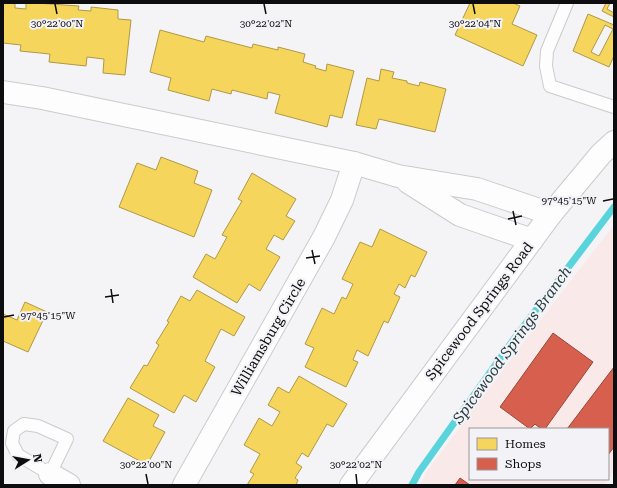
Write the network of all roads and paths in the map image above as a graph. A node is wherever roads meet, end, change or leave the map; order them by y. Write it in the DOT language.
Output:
graph roads {
  1 [pos="567,3"];
  2 [pos="3,92"];
  3 [pos="614,107"];
  4 [pos="614,142"];
  5 [pos="354,163"];
  6 [pos="398,176"];
  7 [pos="551,214"];
  8 [pos="532,240"];
  9 [pos="50,474"];
  10 [pos="69,485"];
  11 [pos="184,485"];
  12 [pos="351,485"];
  1 -- 3 [label="lane"];
  2 -- 5 [label="street"];
  4 -- 7 [label="street, Spicewood Springs Road"];
  5 -- 6 [label="street"];
  5 -- 11 [label="street, Williamsburg Circle"];
  6 -- 7 [label="street"];
  6 -- 8 [label="street"];
  7 -- 8 [label="street, Spicewood Springs Road"];
  8 -- 12 [label="street, Spicewood Springs Road"];
  9 -- 9 [label="lane"];
  9 -- 10 [label="street"];
}
